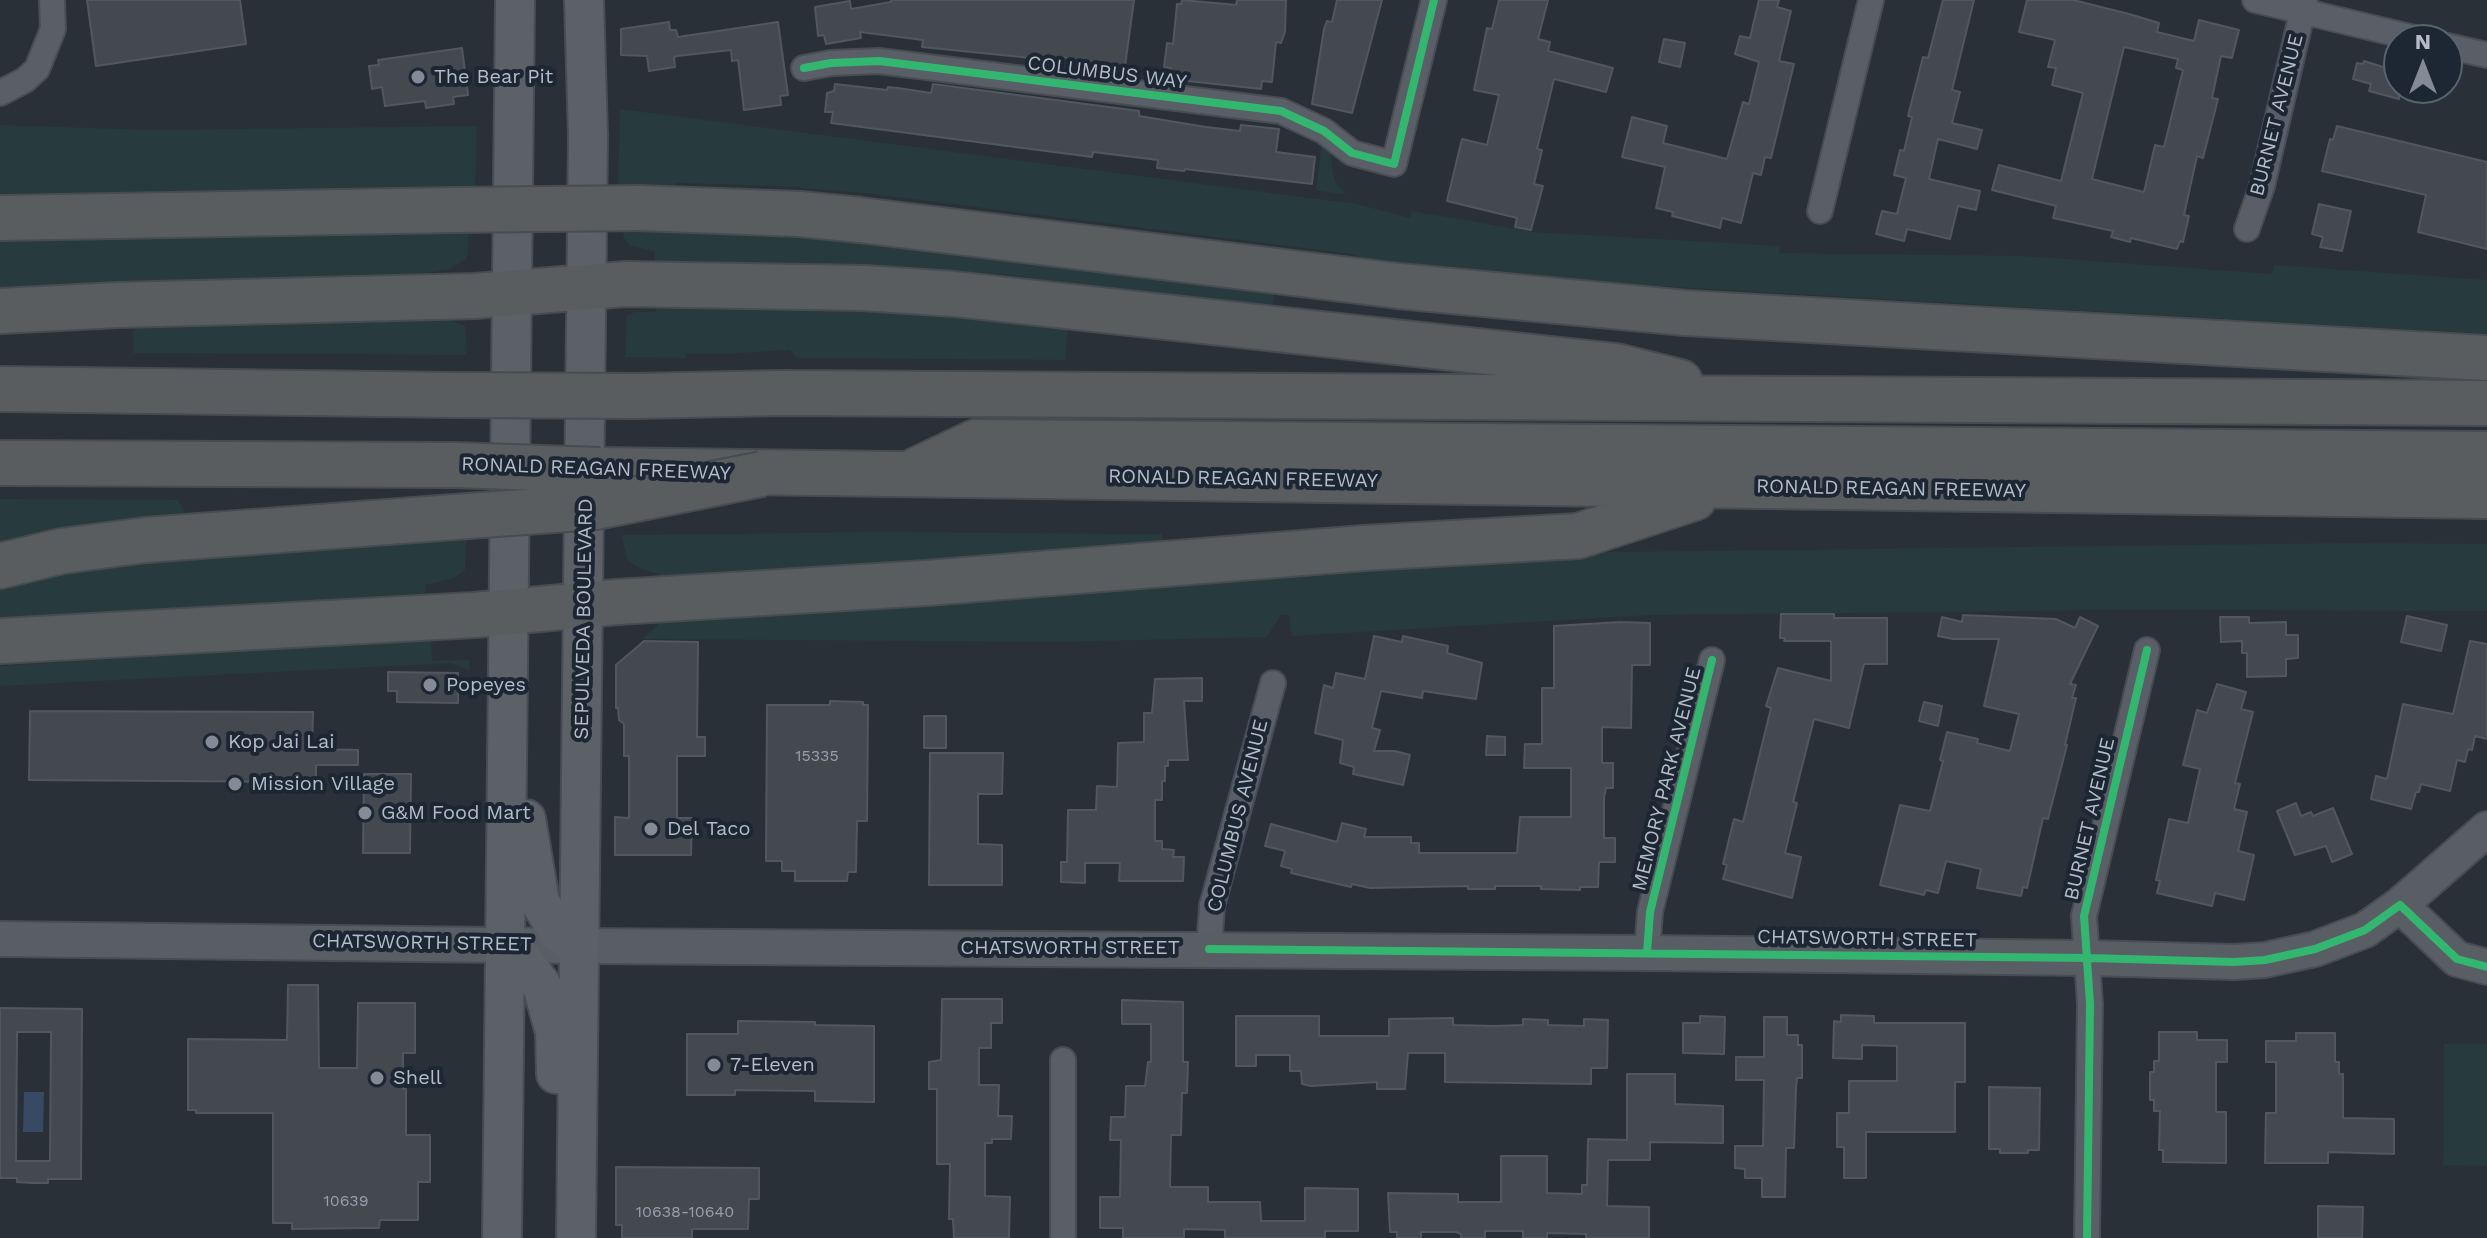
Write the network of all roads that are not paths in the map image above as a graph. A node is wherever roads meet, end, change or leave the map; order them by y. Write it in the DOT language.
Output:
graph roads {
  1 [pos="52,0"];
  2 [pos="515,0"];
  3 [pos="584,0"];
  4 [pos="1434,0"];
  5 [pos="1871,0"];
  6 [pos="2255,0"];
  7 [pos="2304,6"];
  8 [pos="2383,29"];
  9 [pos="2463,50"];
  10 [pos="2487,55"];
  11 [pos="804,68"];
  12 [pos="0,93"];
  13 [pos="1820,211"];
  14 [pos="0,218"];
  15 [pos="2247,229"];
  16 [pos="585,288"];
  17 [pos="512,293"];
  18 [pos="0,311"];
  19 [pos="2487,358"];
  20 [pos="0,389"];
  21 [pos="1114,395"];
  22 [pos="1749,398"];
  23 [pos="2487,403"];
  24 [pos="2487,441"];
  25 [pos="2487,454"];
  26 [pos="0,463"];
  27 [pos="762,474"];
  28 [pos="908,475"];
  29 [pos="1727,487"];
  30 [pos="2487,496"];
  31 [pos="0,566"];
  32 [pos="584,604"];
  33 [pos="506,612"];
  34 [pos="0,641"];
  35 [pos="2147,650"];
  36 [pos="1712,660"];
  37 [pos="506,672"];
  38 [pos="1273,683"];
  39 [pos="2487,829"];
  40 [pos="2400,905"];
  41 [pos="0,939"];
  42 [pos="506,945"];
  43 [pos="579,946"];
  44 [pos="1209,949"];
  45 [pos="1647,953"];
  46 [pos="2089,958"];
  47 [pos="2487,967"];
  48 [pos="1063,1060"];
  49 [pos="577,1136"];
  50 [pos="502,1238"];
  51 [pos="576,1238"];
  52 [pos="1063,1238"];
  53 [pos="2087,1238"];
  1 -- 12 [label="street"];
  2 -- 17 [label="main road"];
  3 -- 16 [label="main road, SEPULVEDA BOULEVARD"];
  4 -- 11 [label="street, COLUMBUS WAY"];
  5 -- 13 [label="street"];
  6 -- 7 [label="street"];
  7 -- 8 [label="street"];
  7 -- 15 [label="street, BURNET AVENUE"];
  9 -- 10 [label="street"];
  14 -- 19 [label="highway, bridge"];
  16 -- 17 [label="highway"];
  16 -- 22 [label="highway"];
  16 -- 32 [label="main road, SEPULVEDA BOULEVARD"];
  17 -- 18 [label="highway"];
  17 -- 33 [label="main road"];
  20 -- 21 [label="highway, bridge"];
  21 -- 22 [label="highway"];
  21 -- 24 [label="highway"];
  22 -- 23 [label="highway"];
  25 -- 28 [label="highway"];
  26 -- 27 [label="highway, RONALD REAGAN FREEWAY, bridge"];
  27 -- 28 [label="highway, RONALD REAGAN FREEWAY"];
  27 -- 31 [label="highway, bridge"];
  28 -- 29 [label="highway, RONALD REAGAN FREEWAY"];
  29 -- 30 [label="highway, RONALD REAGAN FREEWAY"];
  29 -- 32 [label="highway"];
  32 -- 33 [label="highway"];
  32 -- 43 [label="main road, SEPULVEDA BOULEVARD"];
  33 -- 34 [label="highway"];
  33 -- 37 [label="main road"];
  35 -- 46 [label="street, BURNET AVENUE"];
  36 -- 45 [label="street, MEMORY PARK AVENUE"];
  37 -- 42 [label="main road"];
  37 -- 43 [label="main road"];
  38 -- 44 [label="street, COLUMBUS AVENUE"];
  39 -- 40 [label="main road, CHATSWORTH STREET"];
  40 -- 46 [label="main road, CHATSWORTH STREET"];
  40 -- 47 [label="main road"];
  41 -- 42 [label="main road, CHATSWORTH STREET"];
  42 -- 43 [label="main road, CHATSWORTH STREET"];
  42 -- 49 [label="main road"];
  42 -- 50 [label="main road"];
  43 -- 44 [label="main road, CHATSWORTH STREET"];
  43 -- 49 [label="main road, SEPULVEDA BOULEVARD"];
  44 -- 45 [label="main road, CHATSWORTH STREET"];
  45 -- 46 [label="main road, CHATSWORTH STREET"];
  46 -- 53 [label="street, BURNET AVENUE"];
  48 -- 52 [label="street"];
  49 -- 51 [label="main road, SEPULVEDA BOULEVARD"];
}
